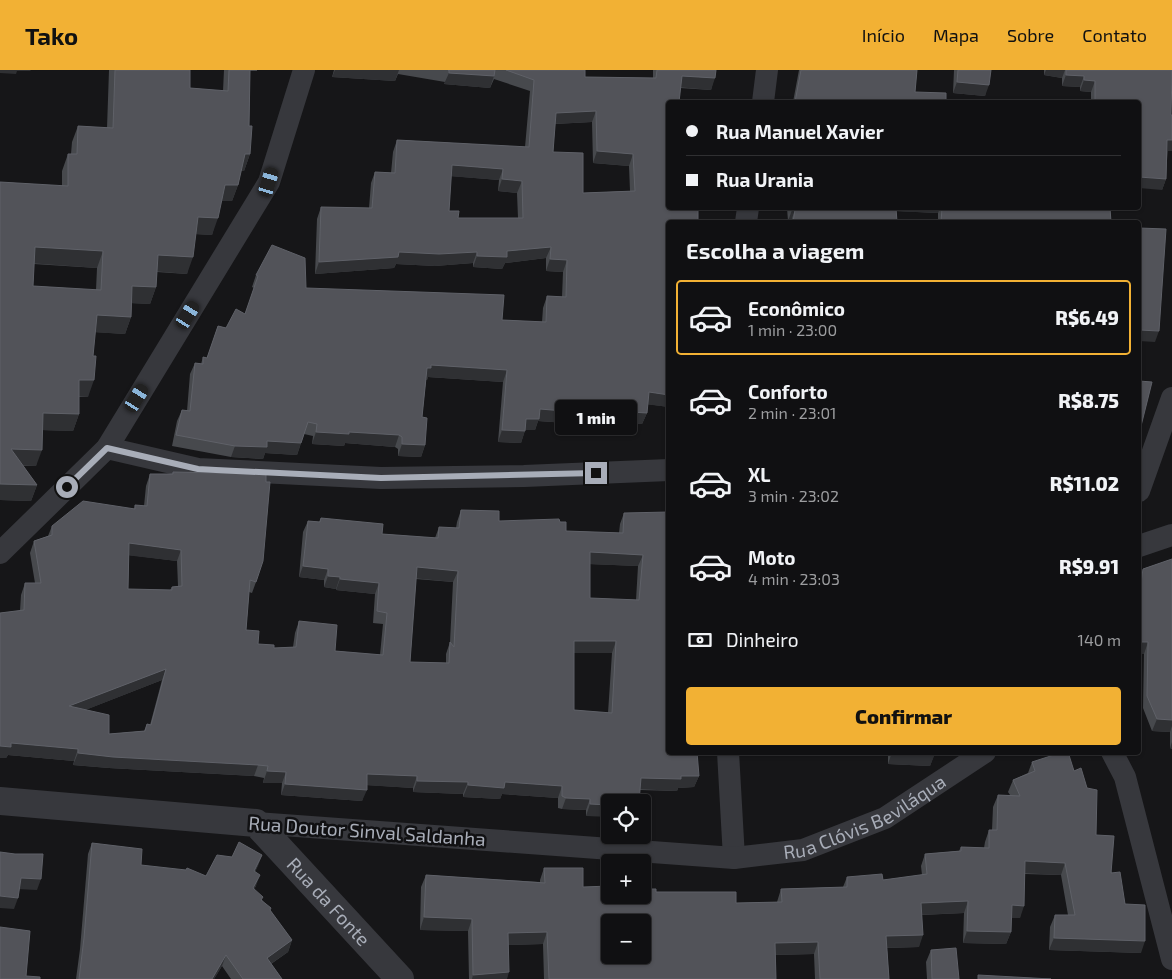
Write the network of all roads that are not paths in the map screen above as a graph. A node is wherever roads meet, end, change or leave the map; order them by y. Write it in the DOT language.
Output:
graph roads {
  1 [pos="304,70"];
  2 [pos="767,70"];
  3 [pos="763,100"];
  4 [pos="1172,398"];
  5 [pos="107,448"];
  6 [pos="666,470"];
  7 [pos="1141,485"];
  8 [pos="1172,535"];
  9 [pos="1141,545"];
  10 [pos="0,553"];
  11 [pos="728,755"];
  12 [pos="980,755"];
  13 [pos="1114,755"];
  14 [pos="0,801"];
  15 [pos="256,823"];
  16 [pos="734,858"];
  17 [pos="1172,959"];
  18 [pos="400,979"];
  1 -- 5 [label="street"];
  2 -- 3 [label="street"];
  4 -- 7 [label="street"];
  5 -- 6 [label="street"];
  5 -- 10 [label="street"];
  8 -- 9 [label="street"];
  11 -- 16 [label="street"];
  12 -- 16 [label="street, Rua Clóvis Beviláqua"];
  13 -- 17 [label="street"];
  14 -- 15 [label="street, Rua Doutor Sinval Saldanha"];
  15 -- 16 [label="street, Rua Doutor Sinval Saldanha"];
  15 -- 18 [label="street, Rua da Fonte"];
}
